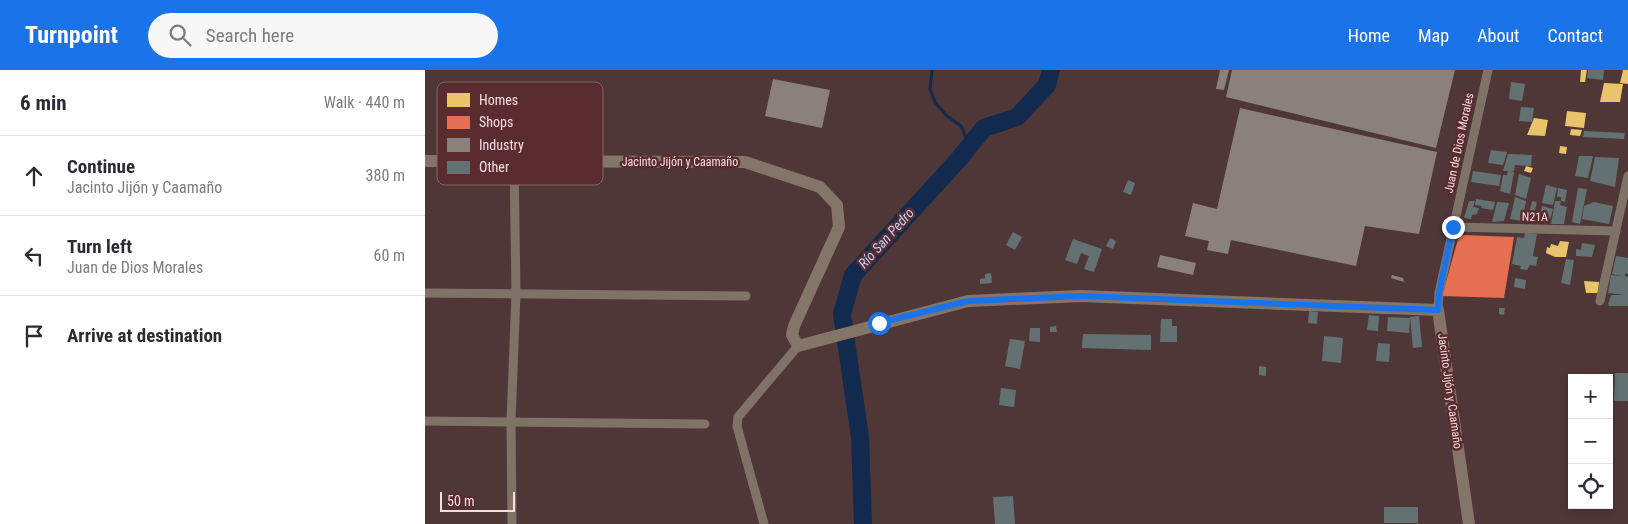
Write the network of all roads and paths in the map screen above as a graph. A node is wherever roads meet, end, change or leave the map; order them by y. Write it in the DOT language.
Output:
graph roads {
  1 [pos="1488,70"];
  2 [pos="603,161"];
  3 [pos="1628,176"];
  4 [pos="514,185"];
  5 [pos="1453,227"];
  6 [pos="1615,231"];
  7 [pos="425,293"];
  8 [pos="516,294"];
  9 [pos="746,296"];
  10 [pos="1599,301"];
  11 [pos="1438,310"];
  12 [pos="804,345"];
  13 [pos="425,421"];
  14 [pos="511,421"];
  15 [pos="705,424"];
  16 [pos="511,524"];
  17 [pos="764,524"];
  18 [pos="1469,524"];
  1 -- 5 [label="street, Juan de Dios Morales"];
  2 -- 12 [label="street, Jacinto Jijón y Caamaño"];
  3 -- 6 [label="street"];
  4 -- 8 [label="street"];
  5 -- 6 [label="street, N21A"];
  5 -- 11 [label="street, Juan de Dios Morales"];
  6 -- 10 [label="street"];
  7 -- 8 [label="street"];
  8 -- 9 [label="street"];
  8 -- 14 [label="street"];
  11 -- 12 [label="street"];
  11 -- 18 [label="street, Jacinto Jijón y Caamaño"];
  12 -- 17 [label="street"];
  13 -- 14 [label="street"];
  14 -- 15 [label="street"];
  14 -- 16 [label="street"];
}
